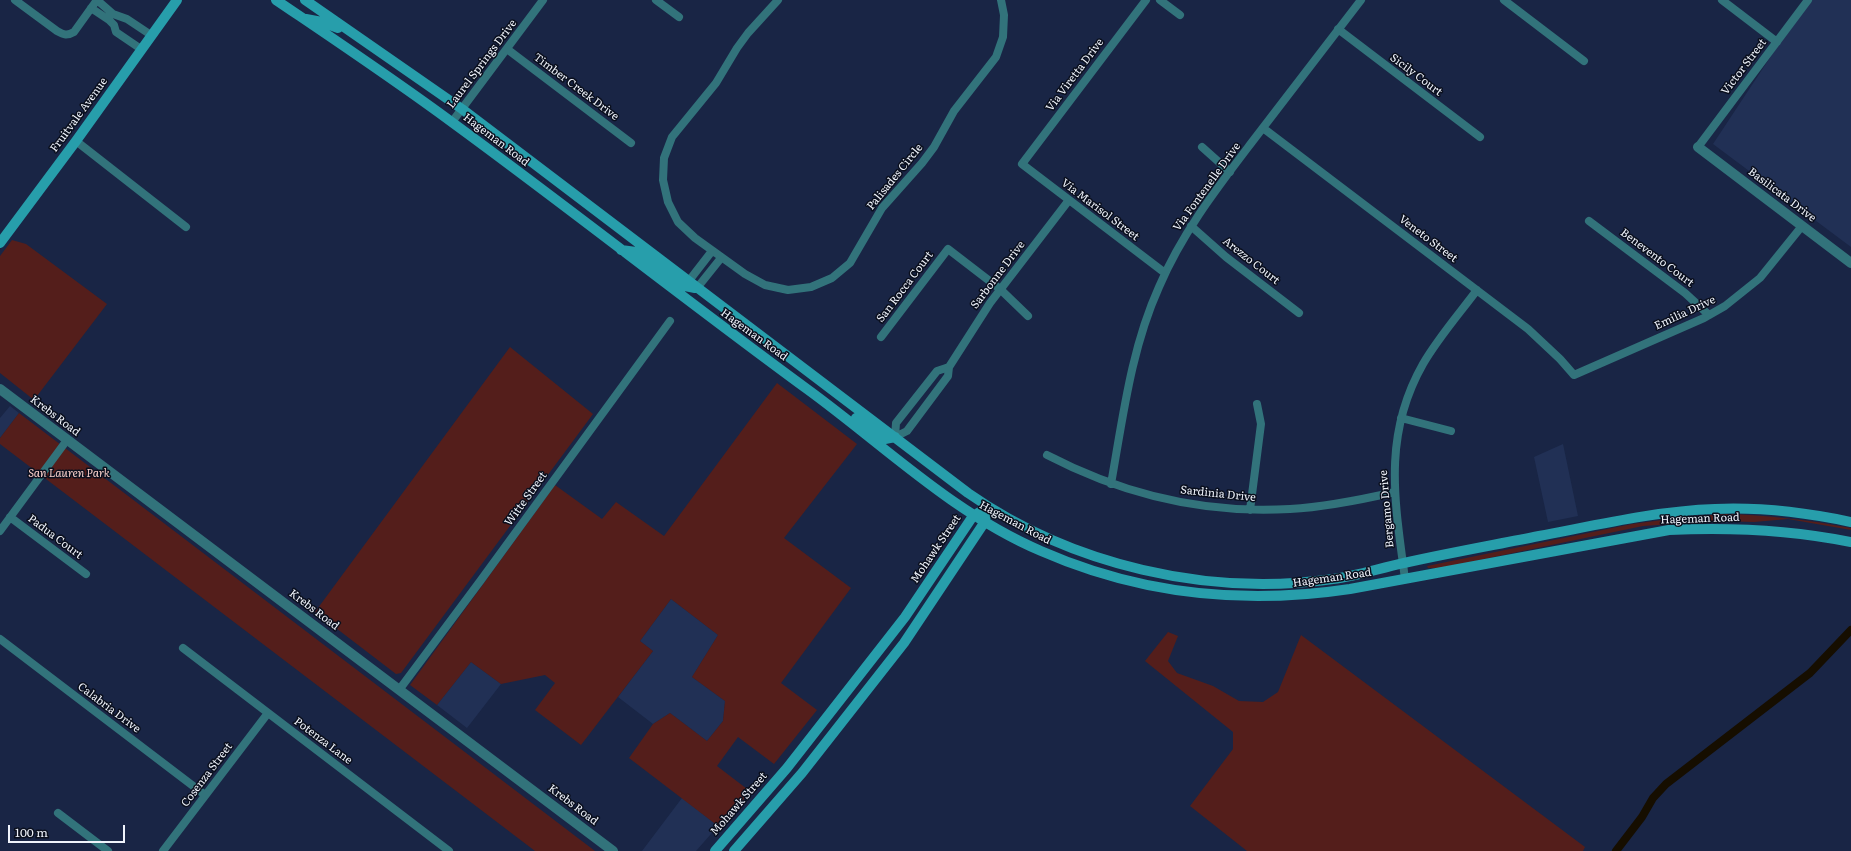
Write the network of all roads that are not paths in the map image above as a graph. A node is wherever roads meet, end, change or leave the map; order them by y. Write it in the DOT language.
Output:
graph roads {
  1 [pos="15,0"];
  2 [pos="97,0"];
  3 [pos="176,0"];
  4 [pos="276,0"];
  5 [pos="305,0"];
  6 [pos="544,0"];
  7 [pos="656,0"];
  8 [pos="778,0"];
  9 [pos="1001,0"];
  10 [pos="1146,0"];
  11 [pos="1160,0"];
  12 [pos="1361,0"];
  13 [pos="1504,0"];
  14 [pos="1722,0"];
  15 [pos="1808,0"];
  16 [pos="91,8"];
  17 [pos="1180,15"];
  18 [pos="120,17"];
  19 [pos="679,17"];
  20 [pos="304,19"];
  21 [pos="114,25"];
  22 [pos="1338,29"];
  23 [pos="152,35"];
  24 [pos="1777,42"];
  25 [pos="142,49"];
  26 [pos="508,49"];
  27 [pos="381,54"];
  28 [pos="1584,61"];
  29 [pos="462,109"];
  30 [pos="452,122"];
  31 [pos="1263,128"];
  32 [pos="1480,137"];
  33 [pos="76,141"];
  34 [pos="631,143"];
  35 [pos="1202,147"];
  36 [pos="1698,147"];
  37 [pos="1022,164"];
  38 [pos="1230,172"];
  39 [pos="1069,200"];
  40 [pos="1589,221"];
  41 [pos="1191,226"];
  42 [pos="1802,226"];
  43 [pos="186,227"];
  44 [pos="0,243"];
  45 [pos="621,250"];
  46 [pos="712,251"];
  47 [pos="721,258"];
  48 [pos="703,263"];
  49 [pos="1851,263"];
  50 [pos="712,270"];
  51 [pos="1165,273"];
  52 [pos="688,282"];
  53 [pos="697,288"];
  54 [pos="1000,289"];
  55 [pos="1477,290"];
  56 [pos="1299,312"];
  57 [pos="1709,315"];
  58 [pos="1028,316"];
  59 [pos="670,321"];
  60 [pos="881,337"];
  61 [pos="949,367"];
  62 [pos="1574,375"];
  63 [pos="0,389"];
  64 [pos="817,397"];
  65 [pos="1257,404"];
  66 [pos="1401,418"];
  67 [pos="1451,431"];
  68 [pos="895,437"];
  69 [pos="66,440"];
  70 [pos="1047,455"];
  71 [pos="1111,484"];
  72 [pos="1395,492"];
  73 [pos="988,507"];
  74 [pos="1250,510"];
  75 [pos="973,516"];
  76 [pos="10,517"];
  77 [pos="1851,522"];
  78 [pos="984,523"];
  79 [pos="0,531"];
  80 [pos="1851,542"];
  81 [pos="1403,563"];
  82 [pos="86,574"];
  83 [pos="1405,579"];
  84 [pos="0,639"];
  85 [pos="183,648"];
  86 [pos="399,690"];
  87 [pos="268,713"];
  88 [pos="206,795"];
  89 [pos="58,813"];
  90 [pos="108,851"];
  91 [pos="163,851"];
  92 [pos="449,851"];
  93 [pos="613,851"];
  94 [pos="716,851"];
  95 [pos="734,851"];
  1 -- 16 [label="street"];
  2 -- 16 [label="street"];
  2 -- 18 [label="street"];
  3 -- 23 [label="main road, Fruitvale Avenue"];
  4 -- 20 [label="main road, Hageman Road"];
  5 -- 27 [label="main road, Hageman Road"];
  6 -- 26 [label="street, Laurel Springs Drive"];
  7 -- 19 [label="street"];
  8 -- 46 [label="street, Palisades Circle"];
  9 -- 47 [label="street, Palisades Circle"];
  10 -- 37 [label="street, Via Viretta Drive"];
  11 -- 17 [label="street"];
  12 -- 22 [label="street, Via Fontenelle Drive"];
  13 -- 28 [label="street"];
  14 -- 24 [label="street"];
  15 -- 24 [label="street, Victor Street"];
  16 -- 21 [label="street"];
  18 -- 21 [label="street"];
  18 -- 23 [label="street"];
  20 -- 27 [label="main road"];
  20 -- 30 [label="main road, Hageman Road"];
  21 -- 25 [label="street"];
  22 -- 31 [label="street, Via Fontenelle Drive"];
  22 -- 32 [label="street, Sicily Court"];
  23 -- 25 [label="main road, Fruitvale Avenue"];
  24 -- 36 [label="street, Victor Street"];
  25 -- 33 [label="main road, Fruitvale Avenue"];
  26 -- 29 [label="street, Laurel Springs Drive"];
  26 -- 34 [label="street, Timber Creek Drive"];
  27 -- 29 [label="main road, Hageman Road"];
  29 -- 30 [label="street, Laurel Springs Drive"];
  29 -- 52 [label="main road, Hageman Road"];
  30 -- 45 [label="main road, Hageman Road"];
  31 -- 38 [label="street, Via Fontenelle Drive"];
  31 -- 55 [label="street, Veneto Street"];
  33 -- 43 [label="street"];
  33 -- 44 [label="main road, Fruitvale Avenue"];
  35 -- 38 [label="street"];
  36 -- 42 [label="street, Basilicata Drive"];
  37 -- 39 [label="street, Via Marisol Street"];
  38 -- 41 [label="street, Via Fontenelle Drive"];
  39 -- 51 [label="street, Via Marisol Street"];
  39 -- 54 [label="street, Sarbonne Drive"];
  40 -- 57 [label="street, Benevento Court"];
  41 -- 51 [label="street, Via Fontenelle Drive"];
  41 -- 56 [label="street, Arezzo Court"];
  42 -- 49 [label="street, Basilicata Drive"];
  42 -- 57 [label="street, Emilia Drive"];
  45 -- 53 [label="main road"];
  45 -- 64 [label="main road, Hageman Road"];
  46 -- 47 [label="street, Palisades Circle"];
  46 -- 48 [label="street"];
  47 -- 50 [label="street"];
  48 -- 50 [label="street"];
  48 -- 52 [label="street"];
  50 -- 53 [label="street"];
  51 -- 71 [label="street, Via Fontenelle Drive"];
  52 -- 53 [label="main road, Hageman Road"];
  53 -- 68 [label="main road, Hageman Road"];
  54 -- 58 [label="street"];
  54 -- 60 [label="street, San Rocca Court"];
  54 -- 61 [label="street, Sarbonne Drive"];
  55 -- 62 [label="street, Veneto Street"];
  55 -- 66 [label="street, Bergamo Drive"];
  57 -- 62 [label="street, Emilia Drive"];
  59 -- 86 [label="street, Witte Street"];
  61 -- 68 [label="street, Sarbonne Drive"];
  61 -- 68 [label="street, Sarbonne Drive"];
  63 -- 69 [label="street, Krebs Road"];
  64 -- 68 [label="main road"];
  64 -- 75 [label="main road, Hageman Road"];
  65 -- 74 [label="street"];
  66 -- 67 [label="street"];
  66 -- 72 [label="street, Bergamo Drive"];
  68 -- 73 [label="main road, Hageman Road"];
  69 -- 76 [label="street"];
  69 -- 86 [label="street, Krebs Road"];
  70 -- 71 [label="street, Sardinia Drive"];
  71 -- 74 [label="street, Sardinia Drive"];
  72 -- 74 [label="street, Sardinia Drive"];
  72 -- 81 [label="street, Bergamo Drive"];
  73 -- 75 [label="main road, Mohawk Street"];
  73 -- 78 [label="main road"];
  73 -- 81 [label="main road, Hageman Road"];
  75 -- 78 [label="main road, Hageman Road"];
  75 -- 94 [label="main road, Mohawk Street"];
  76 -- 79 [label="street"];
  76 -- 82 [label="street, Padua Court"];
  77 -- 81 [label="main road, Hageman Road"];
  78 -- 83 [label="main road, Hageman Road"];
  78 -- 95 [label="main road"];
  80 -- 83 [label="main road, Hageman Road"];
  81 -- 83 [label="street, Bergamo Drive"];
  84 -- 88 [label="street, Calabria Drive"];
  85 -- 87 [label="street, Potenza Lane"];
  86 -- 93 [label="street, Krebs Road"];
  87 -- 88 [label="street, Cosenza Street"];
  87 -- 92 [label="street, Potenza Lane"];
  88 -- 91 [label="street, Cosenza Street"];
  89 -- 90 [label="street"];
}
